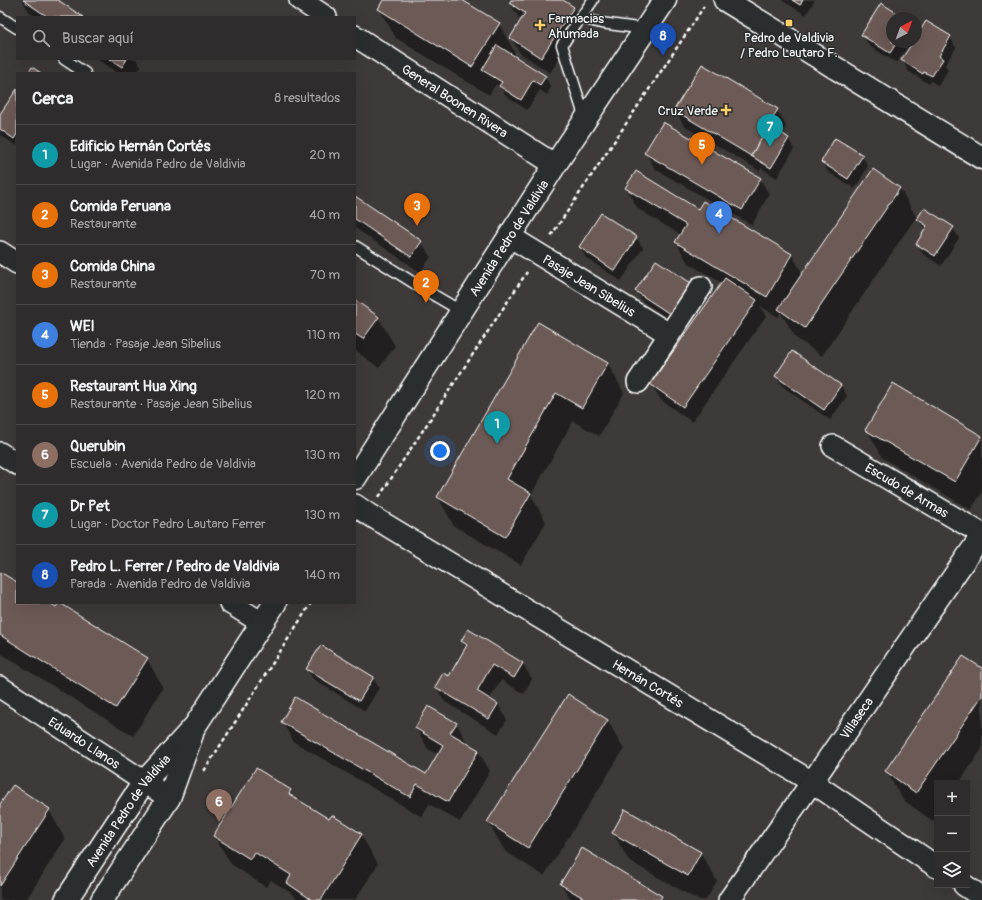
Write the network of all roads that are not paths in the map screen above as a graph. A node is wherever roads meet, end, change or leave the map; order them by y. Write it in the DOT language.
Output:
graph roads {
  1 [pos="300,0"];
  2 [pos="593,0"];
  3 [pos="665,0"];
  4 [pos="725,0"];
  5 [pos="324,16"];
  6 [pos="0,17"];
  7 [pos="581,18"];
  8 [pos="16,27"];
  9 [pos="645,29"];
  10 [pos="356,37"];
  11 [pos="66,60"];
  12 [pos="84,72"];
  13 [pos="585,120"];
  14 [pos="982,158"];
  15 [pos="555,165"];
  16 [pos="509,236"];
  17 [pos="356,247"];
  18 [pos="0,252"];
  19 [pos="16,262"];
  20 [pos="701,287"];
  21 [pos="461,311"];
  22 [pos="670,334"];
  23 [pos="638,382"];
  24 [pos="833,446"];
  25 [pos="0,453"];
  26 [pos="16,463"];
  27 [pos="356,476"];
  28 [pos="356,506"];
  29 [pos="982,534"];
  30 [pos="232,604"];
  31 [pos="274,604"];
  32 [pos="262,623"];
  33 [pos="0,687"];
  34 [pos="195,726"];
  35 [pos="144,782"];
  36 [pos="812,782"];
  37 [pos="169,798"];
  38 [pos="934,864"];
  39 [pos="968,888"];
  40 [pos="982,897"];
  41 [pos="66,900"];
  42 [pos="102,900"];
  43 [pos="729,900"];
  1 -- 5 [label="street"];
  2 -- 7 [label="lane"];
  3 -- 9 [label="main road, Avenida Pedro de Valdivia"];
  4 -- 14 [label="main road"];
  6 -- 8 [label="lane"];
  7 -- 9 [label="lane"];
  7 -- 13 [label="lane"];
  9 -- 13 [label="main road, Avenida Pedro de Valdivia"];
  10 -- 15 [label="street, General Boonen Rivera"];
  11 -- 12 [label="lane"];
  13 -- 15 [label="main road, Avenida Pedro de Valdivia"];
  15 -- 16 [label="main road, Avenida Pedro de Valdivia"];
  16 -- 21 [label="main road, Avenida Pedro de Valdivia"];
  16 -- 22 [label="street, Pasaje Jean Sibelius"];
  17 -- 21 [label="lane"];
  18 -- 19 [label="street"];
  20 -- 22 [label="street"];
  21 -- 27 [label="main road, Avenida Pedro de Valdivia"];
  22 -- 23 [label="street"];
  24 -- 29 [label="street, Escudo de Armas"];
  25 -- 26 [label="street"];
  28 -- 36 [label="street, Hernán Cortés"];
  29 -- 36 [label="street, Villaseca"];
  30 -- 32 [label="street"];
  31 -- 32 [label="main road, Avenida Pedro de Valdivia"];
  32 -- 34 [label="main road, Avenida Pedro de Valdivia"];
  33 -- 35 [label="street, Eduardo Llanos"];
  34 -- 35 [label="main road, Avenida Pedro de Valdivia"];
  34 -- 37 [label="main road, Avenida Pedro de Valdivia"];
  35 -- 37 [label="street, Eduardo Llanos"];
  35 -- 41 [label="main road, Avenida Pedro de Valdivia"];
  36 -- 38 [label="street, Hernán Cortés"];
  36 -- 43 [label="street, Villaseca"];
  37 -- 42 [label="main road, Avenida Pedro de Valdivia"];
  39 -- 40 [label="street"];
}
